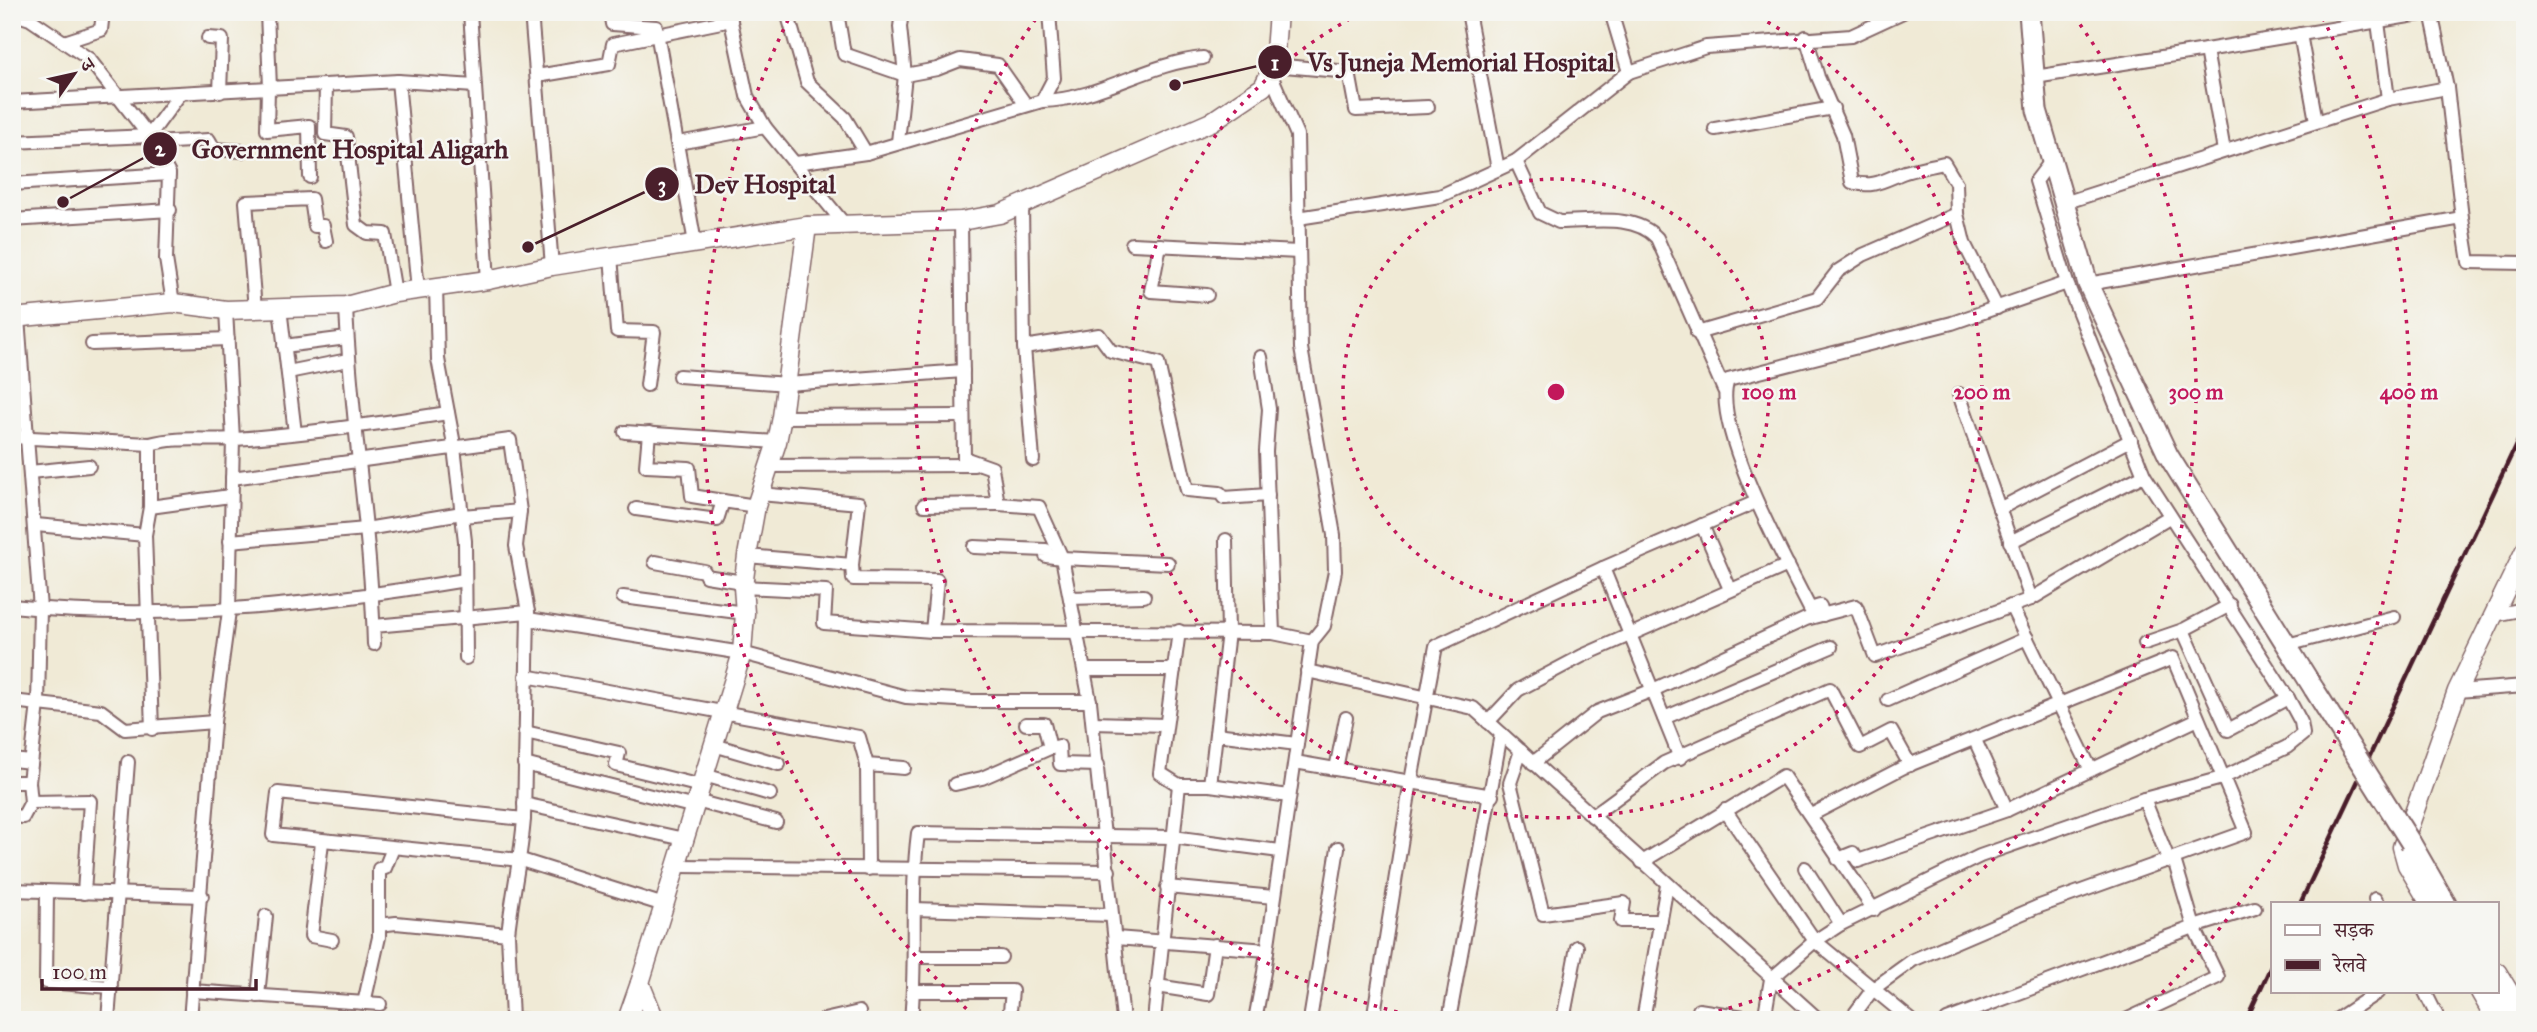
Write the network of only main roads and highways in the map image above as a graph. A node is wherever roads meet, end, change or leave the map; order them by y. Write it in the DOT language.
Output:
graph roads {
  1 [pos="2029,12"];
  2 [pos="2445,902"];
  3 [pos="2497,993"];
  4 [pos="2511,1020"];
  1 -- 2 [label="main road, bridge"];
  3 -- 4 [label="main road"];
}
